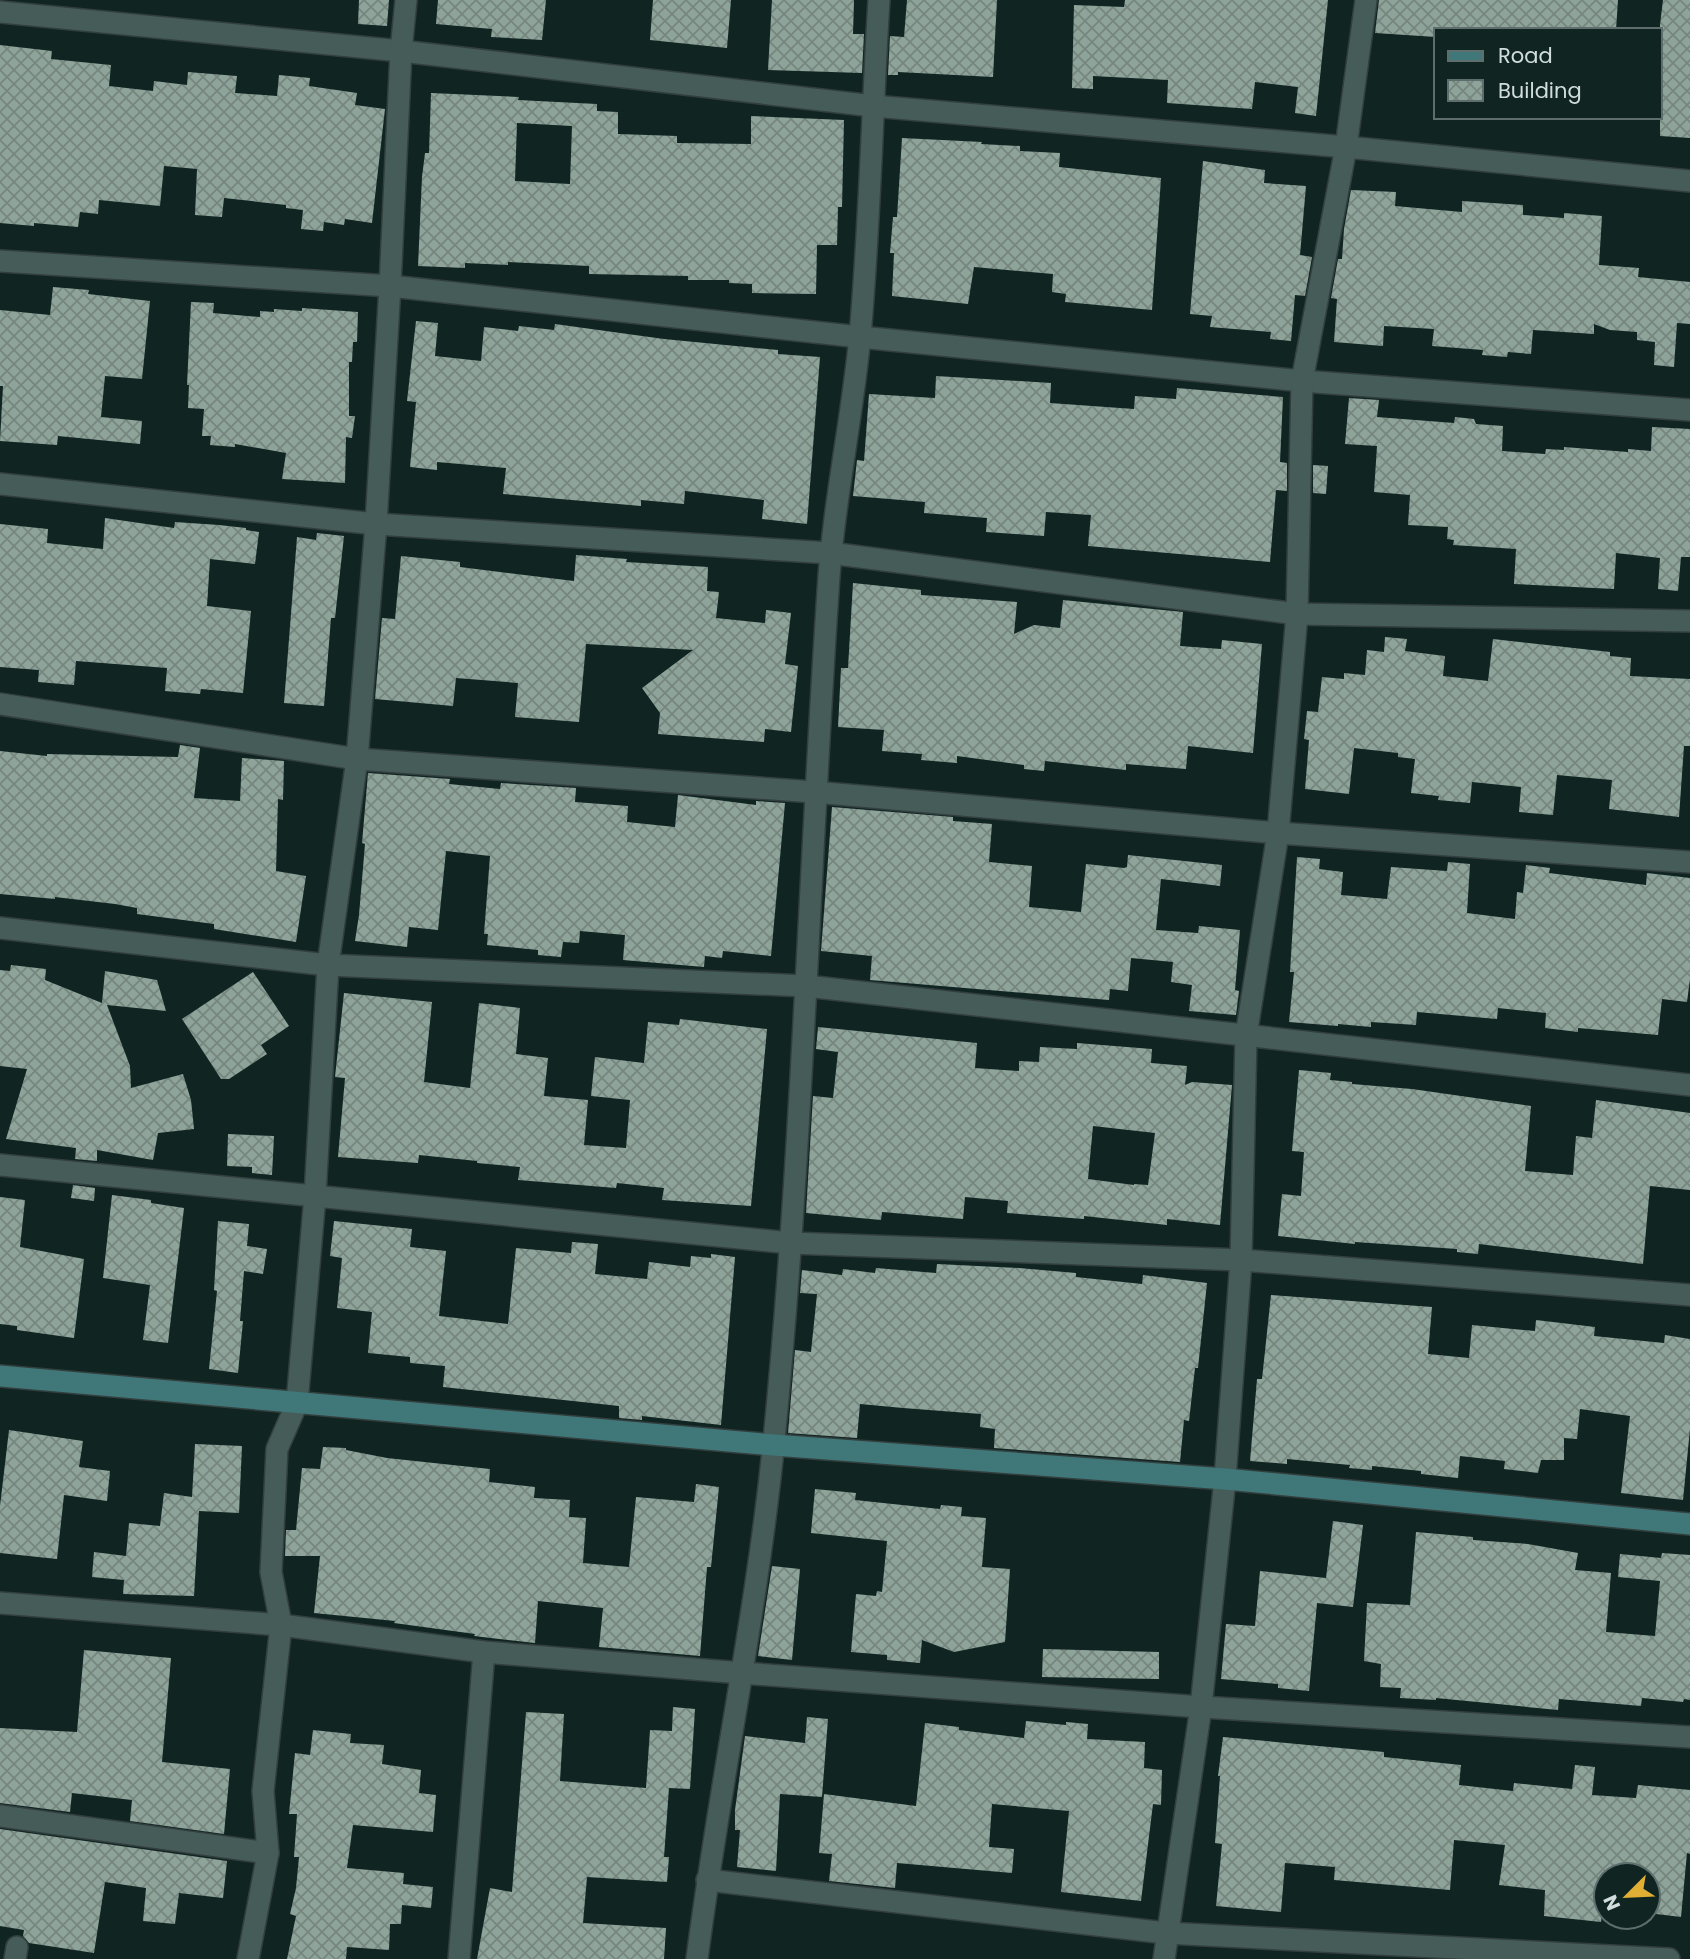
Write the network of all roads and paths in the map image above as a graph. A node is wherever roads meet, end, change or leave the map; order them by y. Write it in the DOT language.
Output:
graph roads {
  1 [pos="406,0"];
  2 [pos="879,0"];
  3 [pos="1366,0"];
  4 [pos="0,12"];
  5 [pos="401,51"];
  6 [pos="873,106"];
  7 [pos="1346,147"];
  8 [pos="1690,181"];
  9 [pos="0,261"];
  10 [pos="390,286"];
  11 [pos="860,337"];
  12 [pos="1302,381"];
  13 [pos="1690,410"];
  14 [pos="0,484"];
  15 [pos="376,524"];
  16 [pos="830,553"];
  17 [pos="1297,614"];
  18 [pos="1690,621"];
  19 [pos="0,704"];
  20 [pos="357,759"];
  21 [pos="814,792"];
  22 [pos="1278,833"];
  23 [pos="1690,862"];
  24 [pos="0,928"];
  25 [pos="328,965"];
  26 [pos="806,986"];
  27 [pos="1246,1036"];
  28 [pos="1690,1085"];
  29 [pos="0,1165"];
  30 [pos="315,1196"];
  31 [pos="791,1243"];
  32 [pos="1241,1260"];
  33 [pos="1690,1295"];
  34 [pos="0,1376"];
  35 [pos="297,1403"];
  36 [pos="774,1445"];
  37 [pos="1225,1479"];
  38 [pos="1690,1524"];
  39 [pos="0,1603"];
  40 [pos="281,1625"];
  41 [pos="484,1652"];
  42 [pos="742,1673"];
  43 [pos="1201,1707"];
  44 [pos="1690,1737"];
  45 [pos="0,1816"];
  46 [pos="268,1853"];
  47 [pos="707,1880"];
  48 [pos="1166,1933"];
  49 [pos="248,1959"];
  50 [pos="459,1959"];
  51 [pos="697,1959"];
  52 [pos="1164,1959"];
  53 [pos="1669,1959"];
  1 -- 5 [label="street"];
  2 -- 6 [label="street"];
  3 -- 7 [label="street"];
  4 -- 5 [label="street"];
  5 -- 6 [label="street"];
  5 -- 10 [label="street"];
  6 -- 7 [label="street"];
  6 -- 11 [label="street"];
  7 -- 8 [label="street"];
  7 -- 12 [label="street"];
  9 -- 10 [label="street"];
  10 -- 11 [label="street"];
  10 -- 15 [label="street"];
  11 -- 12 [label="street"];
  11 -- 16 [label="street"];
  12 -- 13 [label="street"];
  12 -- 17 [label="street"];
  14 -- 15 [label="street"];
  15 -- 16 [label="street"];
  15 -- 20 [label="street"];
  16 -- 17 [label="street"];
  16 -- 21 [label="street"];
  17 -- 18 [label="street"];
  17 -- 22 [label="street"];
  19 -- 20 [label="street"];
  20 -- 21 [label="street"];
  20 -- 25 [label="street"];
  21 -- 22 [label="street"];
  21 -- 26 [label="street"];
  22 -- 23 [label="street"];
  22 -- 27 [label="street"];
  24 -- 25 [label="street"];
  25 -- 26 [label="street"];
  25 -- 30 [label="street"];
  26 -- 27 [label="street"];
  26 -- 31 [label="street"];
  27 -- 28 [label="street"];
  27 -- 32 [label="street"];
  29 -- 30 [label="street"];
  30 -- 31 [label="street"];
  30 -- 35 [label="street"];
  31 -- 32 [label="street"];
  31 -- 36 [label="street"];
  32 -- 33 [label="street"];
  32 -- 37 [label="street"];
  34 -- 35 [label="street"];
  35 -- 36 [label="street"];
  35 -- 40 [label="street"];
  36 -- 37 [label="street"];
  36 -- 42 [label="street"];
  37 -- 38 [label="street"];
  37 -- 43 [label="street"];
  39 -- 40 [label="street"];
  40 -- 41 [label="street"];
  40 -- 46 [label="street"];
  41 -- 42 [label="street"];
  41 -- 50 [label="street"];
  42 -- 43 [label="street"];
  42 -- 47 [label="street"];
  43 -- 44 [label="street"];
  43 -- 48 [label="street"];
  45 -- 46 [label="street"];
  46 -- 49 [label="street"];
  47 -- 48 [label="street"];
  47 -- 51 [label="street"];
  48 -- 52 [label="street"];
  48 -- 53 [label="street"];
}
